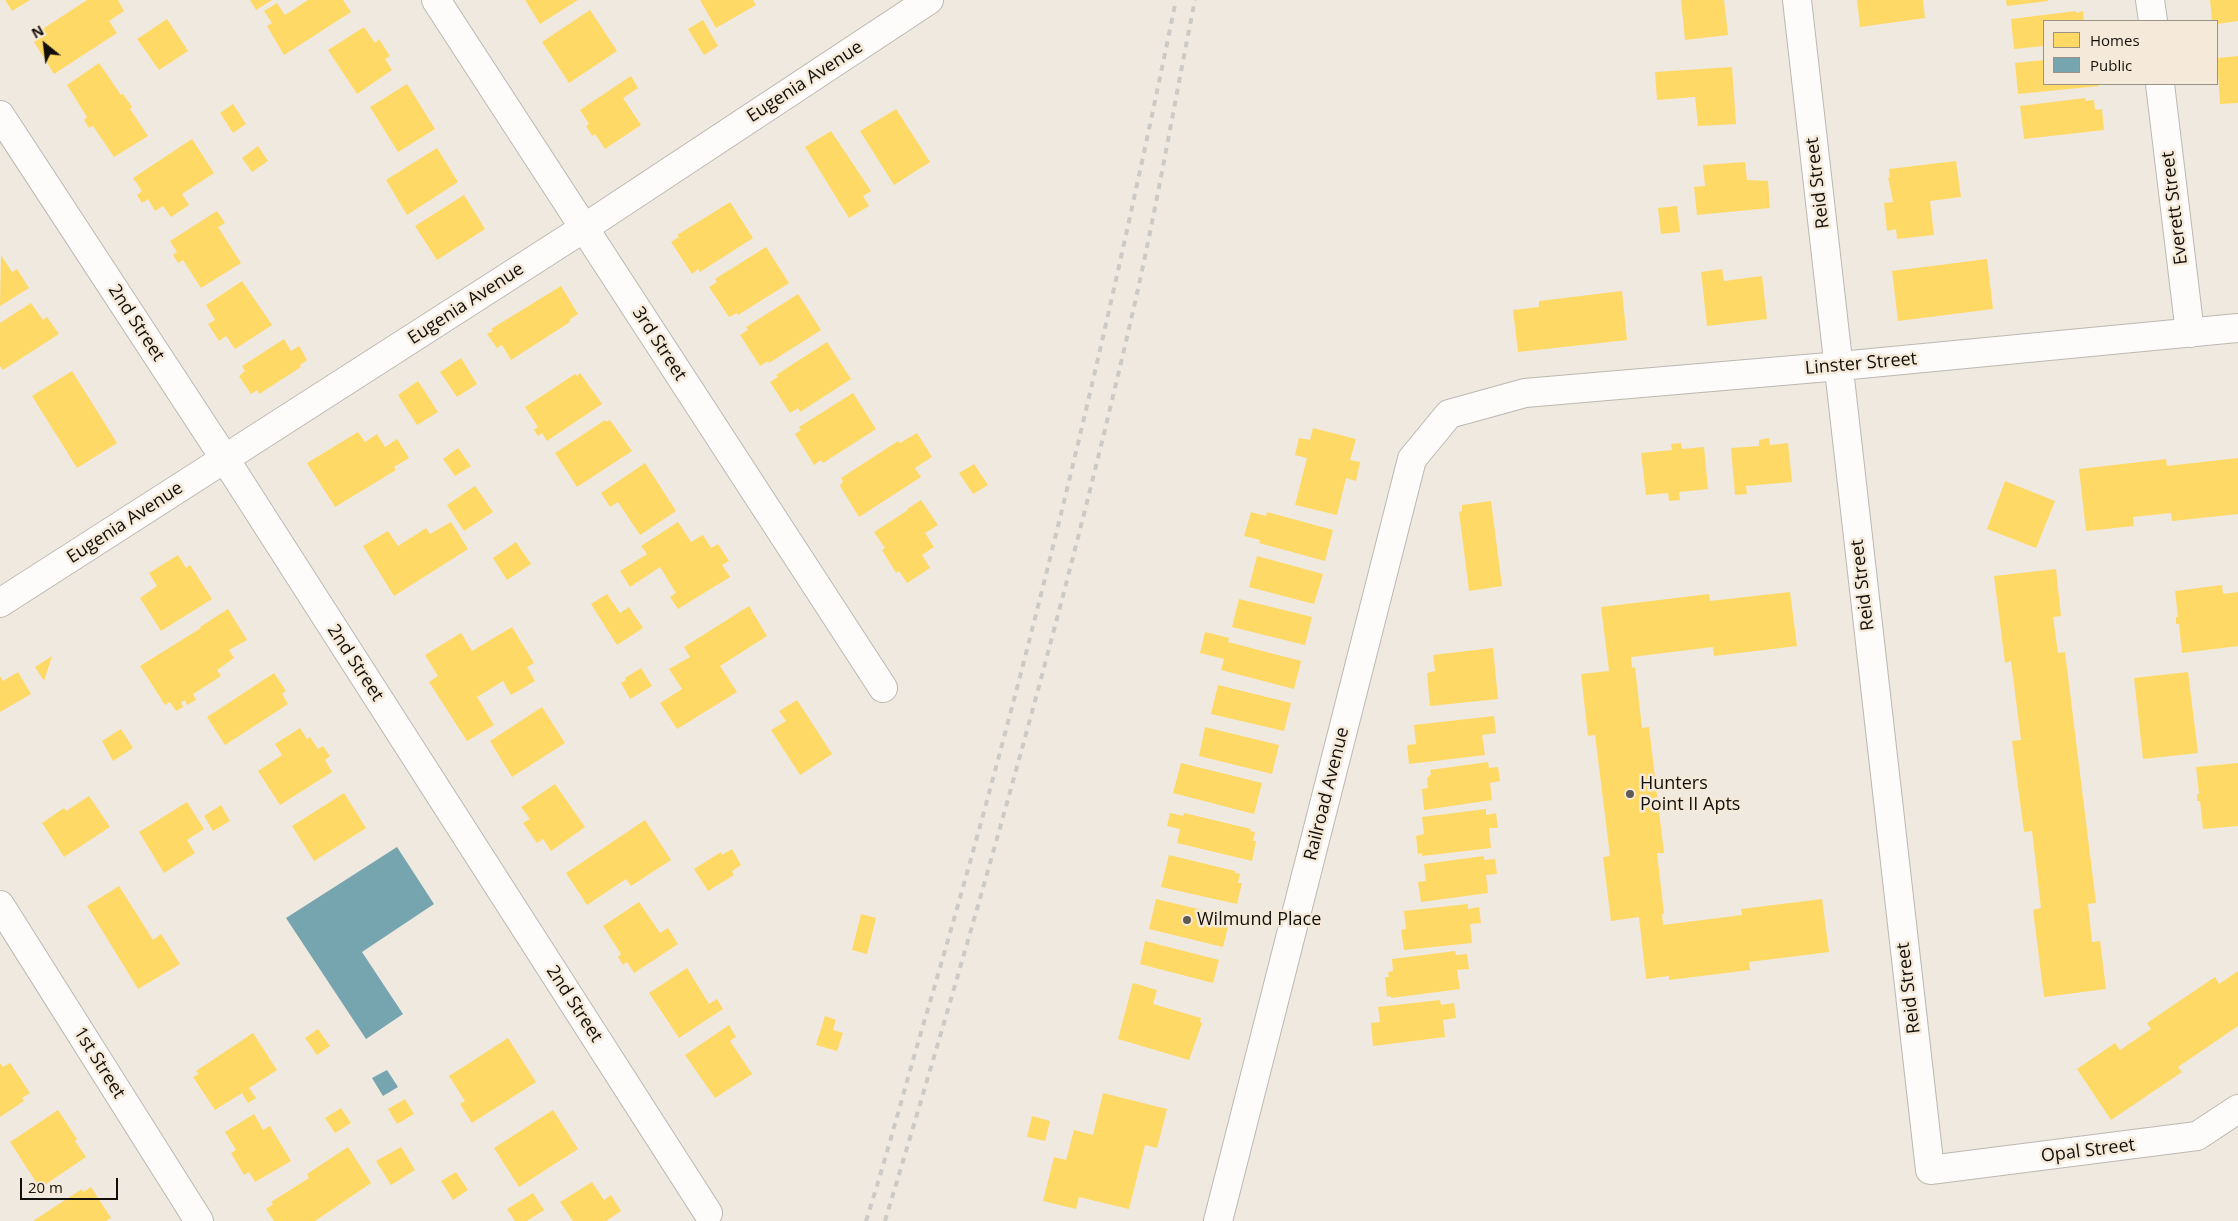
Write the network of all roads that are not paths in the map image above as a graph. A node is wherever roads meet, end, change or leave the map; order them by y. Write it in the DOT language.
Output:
graph roads {
  1 [pos="436,0"];
  2 [pos="929,0"];
  3 [pos="1798,0"];
  4 [pos="2150,0"];
  5 [pos="2153,20"];
  6 [pos="2160,85"];
  7 [pos="0,114"];
  8 [pos="584,228"];
  9 [pos="2238,328"];
  10 [pos="2190,333"];
  11 [pos="1840,366"];
  12 [pos="1484,404"];
  13 [pos="225,459"];
  14 [pos="0,603"];
  15 [pos="883,688"];
  16 [pos="0,905"];
  17 [pos="2238,1110"];
  18 [pos="1930,1170"];
  19 [pos="1227,1185"];
  20 [pos="708,1214"];
  21 [pos="199,1221"];
  22 [pos="1218,1221"];
  23 [pos="1231,1221"];
  1 -- 8 [label="street, 3rd Street"];
  2 -- 8 [label="street, Eugenia Avenue"];
  3 -- 11 [label="street, Reid Street"];
  4 -- 5 [label="street"];
  6 -- 10 [label="street, Everett Street"];
  7 -- 13 [label="street, 2nd Street"];
  8 -- 13 [label="street, Eugenia Avenue"];
  8 -- 15 [label="street, 3rd Street"];
  9 -- 10 [label="street, Linster Street"];
  10 -- 11 [label="street, Linster Street"];
  11 -- 12 [label="street, Linster Street"];
  11 -- 18 [label="street, Reid Street"];
  12 -- 19 [label="street, Railroad Avenue"];
  13 -- 14 [label="street, Eugenia Avenue"];
  13 -- 20 [label="street, 2nd Street"];
  16 -- 21 [label="street, 1st Street"];
  17 -- 18 [label="street, Opal Street"];
  19 -- 22 [label="street, Railroad Avenue"];
  19 -- 23 [label="street"];
}
